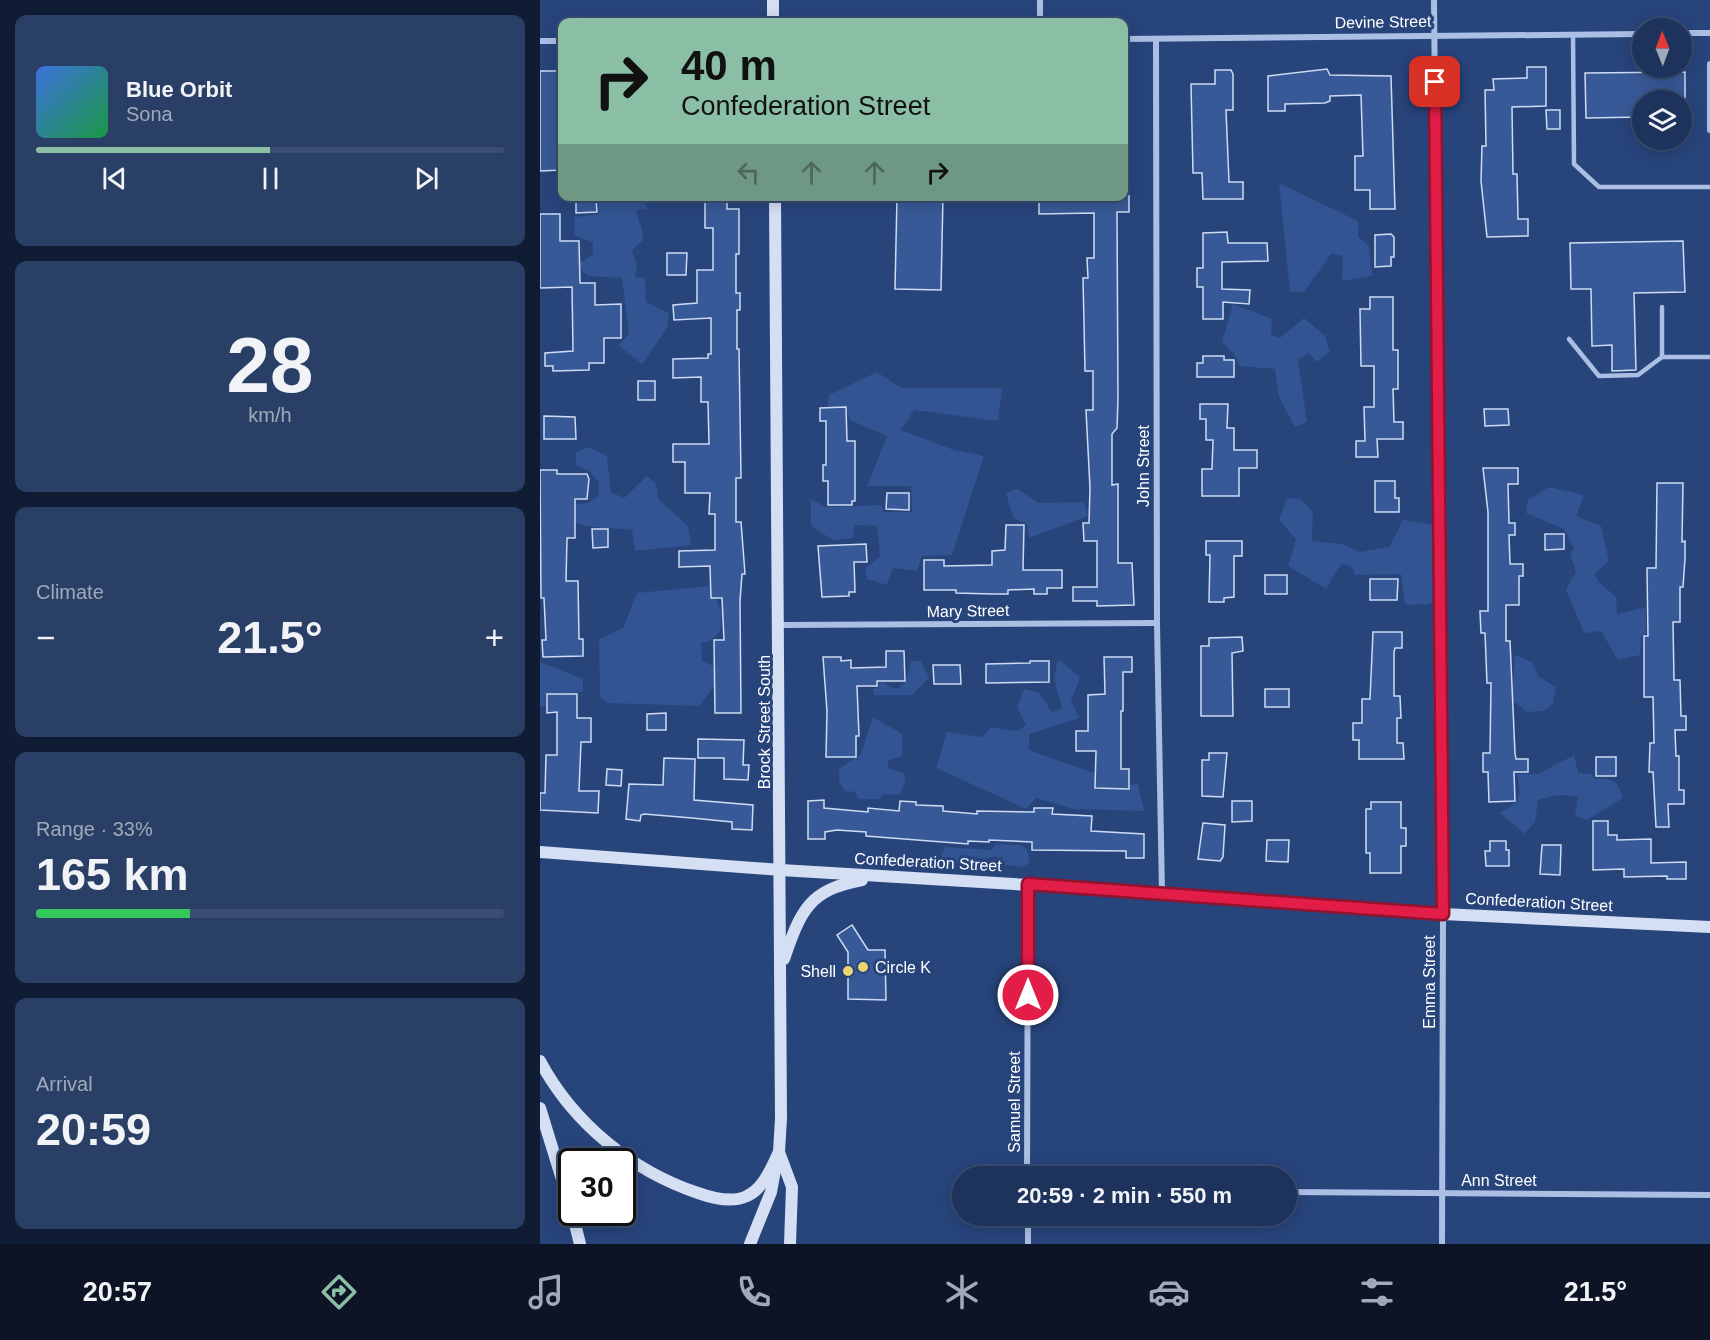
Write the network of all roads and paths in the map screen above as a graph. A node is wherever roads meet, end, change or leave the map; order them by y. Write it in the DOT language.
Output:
graph roads {
  1 [pos="773,0"];
  2 [pos="1040,0"];
  3 [pos="1434,0"];
  4 [pos="773,18"];
  5 [pos="1040,18"];
  6 [pos="1692,33"];
  7 [pos="1710,33"];
  8 [pos="1573,34"];
  9 [pos="1632,34"];
  10 [pos="1434,35"];
  11 [pos="1128,39"];
  12 [pos="1156,39"];
  13 [pos="540,41"];
  14 [pos="558,41"];
  15 [pos="1710,64"];
  16 [pos="1710,130"];
  17 [pos="1710,187"];
  18 [pos="775,201"];
  19 [pos="1662,307"];
  20 [pos="1569,339"];
  21 [pos="1662,357"];
  22 [pos="1710,357"];
  23 [pos="1156,623"];
  24 [pos="780,625"];
  25 [pos="540,852"];
  26 [pos="781,870"];
  27 [pos="887,876"];
  28 [pos="1028,884"];
  29 [pos="1162,892"];
  30 [pos="1443,914"];
  31 [pos="1710,927"];
  32 [pos="781,969"];
  33 [pos="540,1061"];
  34 [pos="540,1108"];
  35 [pos="779,1152"];
  36 [pos="558,1166"];
  37 [pos="1027,1166"];
  38 [pos="1297,1192"];
  39 [pos="1442,1193"];
  40 [pos="1710,1195"];
  41 [pos="576,1226"];
  42 [pos="1028,1226"];
  43 [pos="580,1244"];
  44 [pos="750,1244"];
  45 [pos="790,1244"];
  46 [pos="1028,1244"];
  47 [pos="1442,1244"];
  1 -- 4 [label="main road"];
  2 -- 5 [label="street"];
  3 -- 10 [label="street, Emma Street"];
  6 -- 7 [label="street"];
  8 -- 9 [label="street, Devine Street"];
  8 -- 10 [label="street, Devine Street"];
  8 -- 17 [label="lane"];
  10 -- 12 [label="street, Devine Street"];
  10 -- 30 [label="street, Emma Street"];
  11 -- 12 [label="street, Devine Street"];
  12 -- 23 [label="street, John Street"];
  13 -- 14 [label="street"];
  15 -- 16 [label="street"];
  18 -- 24 [label="main road, Brock Street South"];
  19 -- 21 [label="lane"];
  20 -- 21 [label="lane"];
  21 -- 22 [label="lane"];
  23 -- 24 [label="street, Mary Street"];
  23 -- 29 [label="street, John Street"];
  24 -- 26 [label="main road, Brock Street South"];
  25 -- 26 [label="main road, Confederation Street"];
  26 -- 27 [label="main road, Confederation Street"];
  26 -- 32 [label="main road, Brock Street South"];
  27 -- 28 [label="main road, Confederation Street"];
  27 -- 32 [label="main road"];
  28 -- 29 [label="main road, Confederation Street"];
  28 -- 37 [label="street, Samuel Street"];
  29 -- 30 [label="main road, Confederation Street"];
  30 -- 31 [label="main road, Confederation Street"];
  30 -- 39 [label="street, Emma Street"];
  32 -- 35 [label="main road, Brock Street South"];
  33 -- 35 [label="main road"];
  34 -- 36 [label="main road"];
  35 -- 44 [label="main road"];
  35 -- 45 [label="main road, Brock Street South"];
  38 -- 39 [label="street, Ann Street"];
  39 -- 40 [label="street, Ann Street"];
  39 -- 47 [label="street, Emma Street"];
  41 -- 43 [label="main road"];
  42 -- 46 [label="street"];
}
